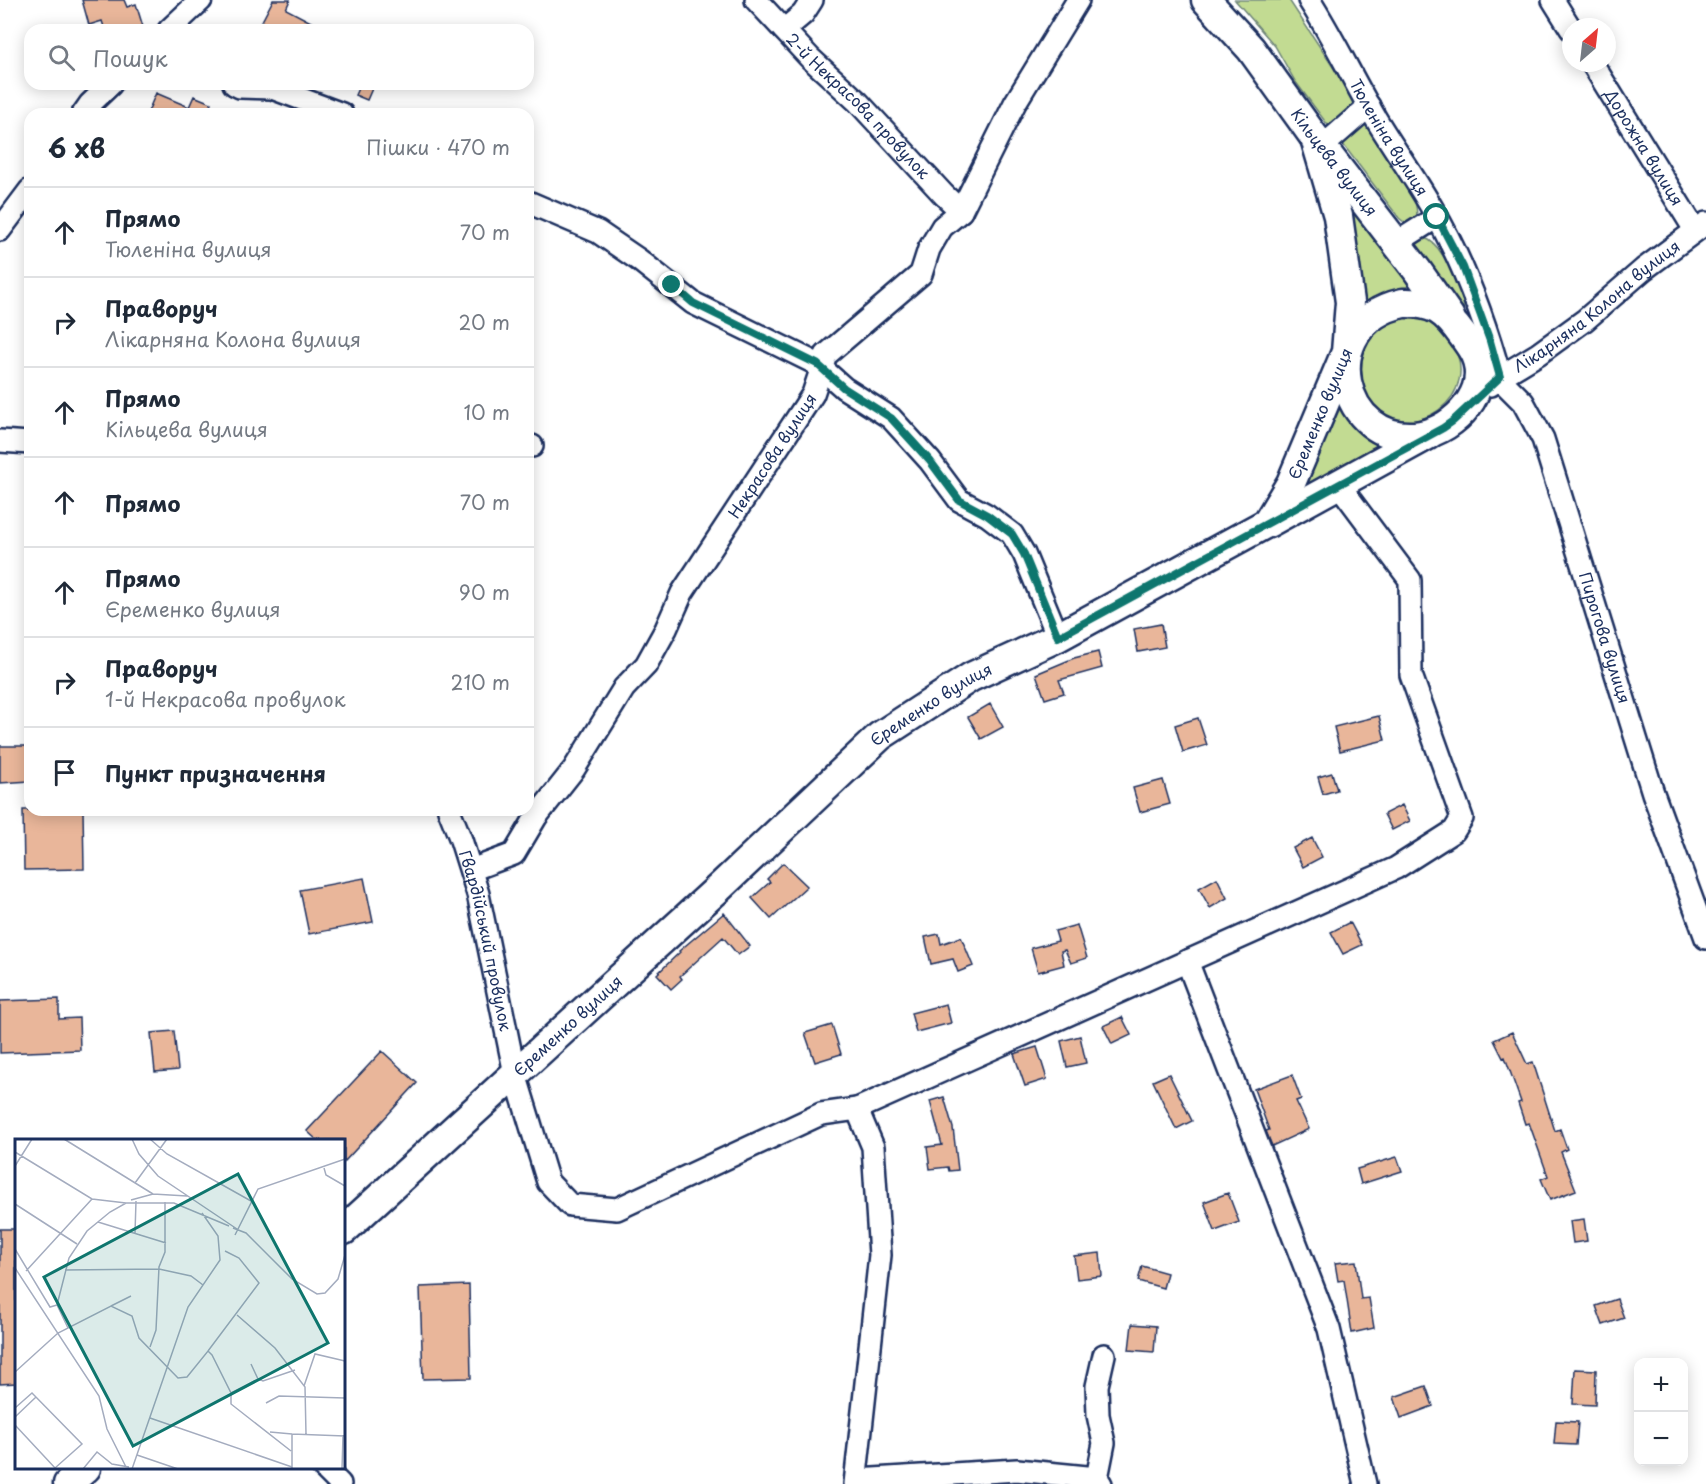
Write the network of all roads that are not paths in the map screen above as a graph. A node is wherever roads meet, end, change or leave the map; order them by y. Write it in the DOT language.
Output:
graph roads {
  1 [pos="201,0"];
  2 [pos="756,0"];
  3 [pos="812,0"];
  4 [pos="1078,0"];
  5 [pos="1309,0"];
  6 [pos="1553,0"];
  7 [pos="1209,1"];
  8 [pos="1564,18"];
  9 [pos="175,24"];
  10 [pos="784,30"];
  11 [pos="1598,72"];
  12 [pos="105,90"];
  13 [pos="277,90"];
  14 [pos="1369,106"];
  15 [pos="87,108"];
  16 [pos="326,108"];
  17 [pos="1318,142"];
  18 [pos="24,198"];
  19 [pos="534,205"];
  20 [pos="961,211"];
  21 [pos="1437,217"];
  22 [pos="1701,227"];
  23 [pos="0,230"];
  24 [pos="1396,243"];
  25 [pos="1457,327"];
  26 [pos="1346,352"];
  27 [pos="1475,354"];
  28 [pos="822,368"];
  29 [pos="1500,377"];
  30 [pos="1462,413"];
  31 [pos="1432,432"];
  32 [pos="0,441"];
  33 [pos="24,443"];
  34 [pos="1339,485"];
  35 [pos="1267,523"];
  36 [pos="1058,637"];
  37 [pos="451,816"];
  38 [pos="471,870"];
  39 [pos="1706,938"];
  40 [pos="1187,962"];
  41 [pos="515,1074"];
  42 [pos="857,1109"];
  43 [pos="345,1229"];
  44 [pos="1104,1355"];
  45 [pos="84,1469"];
  46 [pos="326,1469"];
  47 [pos="1099,1481"];
  48 [pos="856,1482"];
  49 [pos="68,1484"];
  50 [pos="340,1484"];
  51 [pos="1365,1484"];
  1 -- 9 [label="street"];
  2 -- 10 [label="street, 2-й Некрасова провулок"];
  3 -- 10 [label="street"];
  4 -- 20 [label="street, Некрасова вулиця"];
  5 -- 14 [label="street, Тюленіна вулиця"];
  6 -- 8 [label="street"];
  7 -- 17 [label="street, Кільцева вулиця"];
  10 -- 20 [label="street, 2-й Некрасова провулок"];
  11 -- 22 [label="street, Дорожна вулиця"];
  12 -- 15 [label="street"];
  13 -- 16 [label="street"];
  14 -- 17 [label="street"];
  14 -- 21 [label="street, Тюленіна вулиця"];
  17 -- 24 [label="street, Кільцева вулиця"];
  17 -- 26 [label="street, Єременко вулиця"];
  18 -- 23 [label="street"];
  19 -- 28 [label="street"];
  20 -- 28 [label="street, Некрасова вулиця"];
  21 -- 24 [label="street"];
  21 -- 29 [label="street, Тюленіна вулиця"];
  22 -- 29 [label="street, Лікарняна Колона вулиця"];
  24 -- 25 [label="street, Кільцева вулиця"];
  25 -- 26 [label="street, Кільцева вулиця"];
  25 -- 27 [label="street, Кільцева вулиця"];
  26 -- 31 [label="street"];
  26 -- 35 [label="street, Єременко вулиця"];
  27 -- 29 [label="street, Пирогова вулиця"];
  27 -- 30 [label="street"];
  28 -- 36 [label="street"];
  28 -- 38 [label="street, Некрасова вулиця"];
  29 -- 30 [label="street, Лікарняна Колона вулиця"];
  29 -- 39 [label="street, Пирогова вулиця"];
  30 -- 31 [label="street"];
  31 -- 34 [label="street"];
  32 -- 33 [label="street"];
  34 -- 35 [label="street"];
  34 -- 40 [label="street, Гвардійський провулок"];
  35 -- 36 [label="street, Єременко вулиця"];
  36 -- 41 [label="street, Єременко вулиця"];
  37 -- 38 [label="street, Гвардійський провулок"];
  38 -- 41 [label="street, Гвардійський провулок"];
  40 -- 42 [label="street, Гвардійський провулок"];
  40 -- 51 [label="street"];
  41 -- 42 [label="street, Гвардійський провулок"];
  41 -- 43 [label="street, Єременко вулиця"];
  42 -- 48 [label="street"];
  44 -- 47 [label="street"];
  45 -- 49 [label="street"];
  46 -- 50 [label="street"];
  47 -- 48 [label="street"];
}
